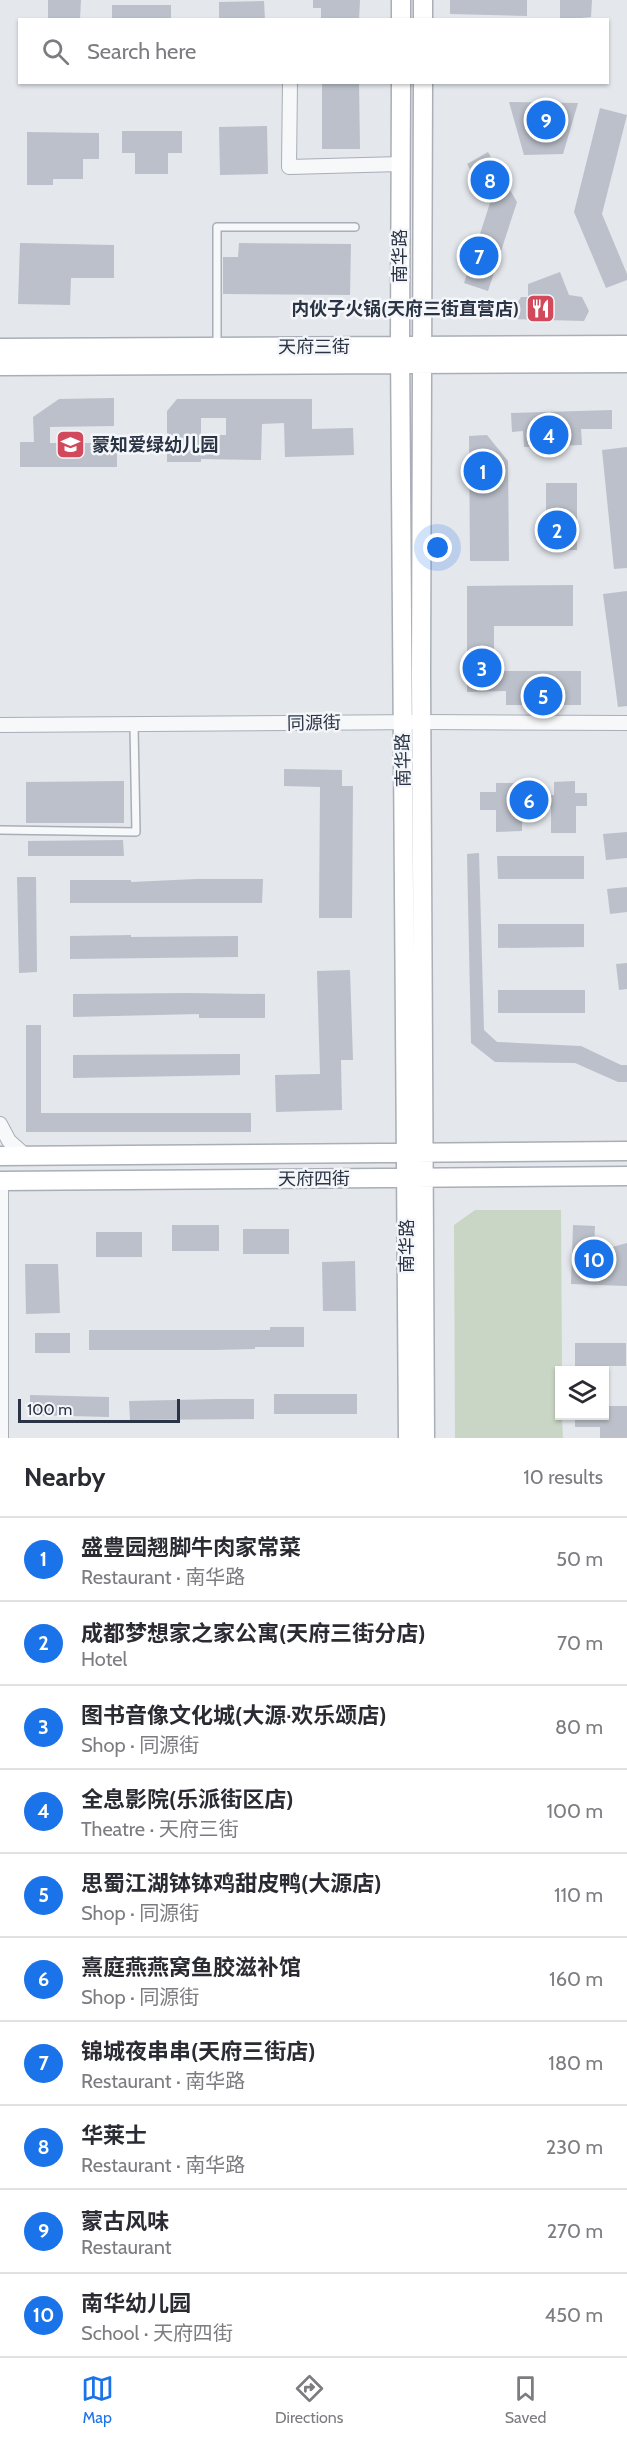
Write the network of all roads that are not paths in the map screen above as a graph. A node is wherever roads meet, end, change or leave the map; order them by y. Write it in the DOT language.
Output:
graph roads {
  1 [pos="400,0"];
  2 [pos="423,0"];
  3 [pos="400,18"];
  4 [pos="423,18"];
  5 [pos="290,84"];
  6 [pos="400,84"];
  7 [pos="423,84"];
  8 [pos="400,164"];
  9 [pos="355,227"];
  10 [pos="627,345"];
  11 [pos="217,347"];
  12 [pos="0,348"];
  13 [pos="400,355"];
  14 [pos="422,355"];
  15 [pos="627,363"];
  16 [pos="0,366"];
  17 [pos="403,722"];
  18 [pos="422,722"];
  19 [pos="627,723"];
  20 [pos="0,725"];
  21 [pos="134,726"];
  22 [pos="0,830"];
  23 [pos="0,1124"];
  24 [pos="627,1151"];
  25 [pos="416,1153"];
  26 [pos="0,1156"];
  27 [pos="26,1156"];
  28 [pos="627,1176"];
  29 [pos="416,1178"];
  30 [pos="0,1181"];
  31 [pos="1,1438"];
  32 [pos="408,1438"];
  33 [pos="425,1438"];
  1 -- 3 [label="main road"];
  2 -- 4 [label="main road"];
  5 -- 8 [label="street"];
  6 -- 8 [label="main road, 南华路"];
  7 -- 14 [label="main road, 南华路"];
  8 -- 13 [label="main road, 南华路"];
  9 -- 11 [label="lane"];
  10 -- 14 [label="main road, 天府三街"];
  11 -- 12 [label="main road, 天府三街"];
  11 -- 13 [label="main road, 天府三街"];
  13 -- 14 [label="main road, 天府三街"];
  13 -- 16 [label="main road, 天府三街"];
  13 -- 17 [label="main road, 南华路"];
  14 -- 15 [label="main road, 天府三街"];
  14 -- 18 [label="main road, 南华路"];
  17 -- 18 [label="street, 同源街"];
  17 -- 21 [label="street, 同源街"];
  17 -- 25 [label="main road, 南华路"];
  18 -- 19 [label="street, 同源街"];
  18 -- 25 [label="main road, 南华路"];
  20 -- 21 [label="street, 同源街"];
  21 -- 22 [label="lane"];
  23 -- 27 [label="street"];
  24 -- 25 [label="main road, 天府四街"];
  25 -- 27 [label="main road, 天府四街"];
  25 -- 29 [label="main road, 南华路"];
  26 -- 27 [label="main road, 天府四街"];
  28 -- 29 [label="main road, 天府四街"];
  29 -- 30 [label="main road, 天府四街"];
  29 -- 32 [label="main road, 南华路"];
  29 -- 33 [label="main road, 南华路"];
  30 -- 31 [label="street"];
}
